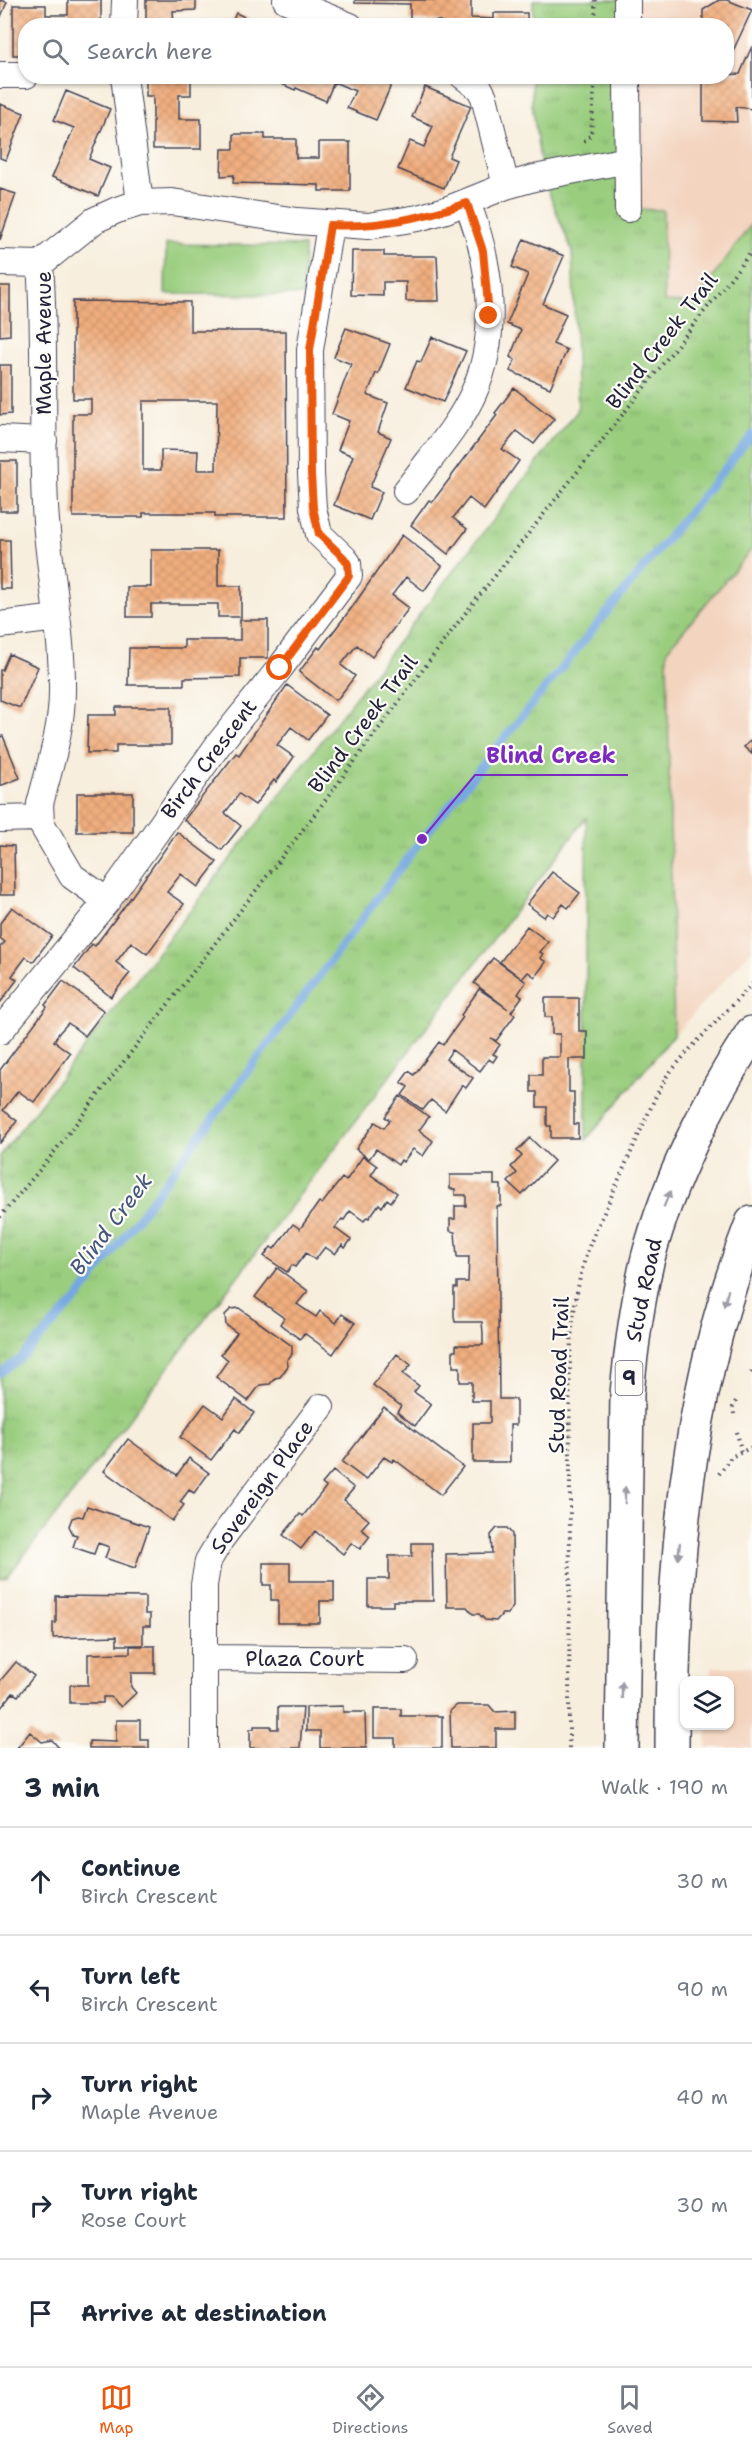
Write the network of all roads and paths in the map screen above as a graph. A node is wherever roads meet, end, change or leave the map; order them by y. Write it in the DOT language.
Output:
graph roads {
  1 [pos="125,0"];
  2 [pos="286,0"];
  3 [pos="595,0"];
  4 [pos="627,0"];
  5 [pos="124,18"];
  6 [pos="330,18"];
  7 [pos="596,18"];
  8 [pos="627,18"];
  9 [pos="0,75"];
  10 [pos="18,75"];
  11 [pos="125,84"];
  12 [pos="473,84"];
  13 [pos="594,84"];
  14 [pos="627,84"];
  15 [pos="573,144"];
  16 [pos="628,160"];
  17 [pos="506,186"];
  18 [pos="140,203"];
  19 [pos="467,203"];
  20 [pos="628,209"];
  21 [pos="330,225"];
  22 [pos="752,251"];
  23 [pos="0,263"];
  24 [pos="40,264"];
  25 [pos="0,439"];
  26 [pos="44,441"];
  27 [pos="406,491"];
  28 [pos="57,618"];
  29 [pos="0,625"];
  30 [pos="39,818"];
  31 [pos="0,819"];
  32 [pos="107,902"];
  33 [pos="752,984"];
  34 [pos="0,1031"];
  35 [pos="752,1034"];
  36 [pos="0,1217"];
  37 [pos="752,1223"];
  38 [pos="736,1399"];
  39 [pos="321,1407"];
  40 [pos="734,1414"];
  41 [pos="737,1432"];
  42 [pos="752,1447"];
  43 [pos="741,1451"];
  44 [pos="717,1485"];
  45 [pos="204,1658"];
  46 [pos="405,1660"];
  47 [pos="204,1748"];
  48 [pos="569,1748"];
  49 [pos="622,1748"];
  50 [pos="672,1748"];
  1 -- 5 [label="street"];
  2 -- 6 [label="street"];
  3 -- 7 [label="path"];
  4 -- 8 [label="street"];
  9 -- 10 [label="street"];
  11 -- 18 [label="street"];
  12 -- 17 [label="street"];
  13 -- 15 [label="path"];
  14 -- 16 [label="street"];
  16 -- 17 [label="street, Maple Avenue"];
  16 -- 20 [label="street"];
  17 -- 19 [label="street, Maple Avenue"];
  18 -- 21 [label="street, Maple Avenue"];
  18 -- 24 [label="street, Maple Avenue"];
  19 -- 21 [label="street, Maple Avenue"];
  19 -- 27 [label="street"];
  21 -- 32 [label="street, Birch Crescent"];
  22 -- 36 [label="path, Blind Creek Trail"];
  23 -- 24 [label="street"];
  24 -- 26 [label="street, Maple Avenue"];
  25 -- 26 [label="street"];
  26 -- 28 [label="street, Maple Avenue"];
  28 -- 29 [label="street"];
  28 -- 30 [label="street, Maple Avenue"];
  30 -- 31 [label="street"];
  30 -- 32 [label="street"];
  32 -- 34 [label="street, Birch Crescent"];
  33 -- 48 [label="path, Stud Road Trail"];
  49 -- 35 [label="highway, Stud Road / 9, one-way"];
  37 -- 50 [label="highway, one-way"];
  38 -- 40 [label="path"];
  39 -- 45 [label="street, Sovereign Place"];
  41 -- 43 [label="path"];
  42 -- 43 [label="path"];
  43 -- 44 [label="path"];
  45 -- 46 [label="street, Plaza Court"];
  45 -- 47 [label="street, Sovereign Place"];
}
